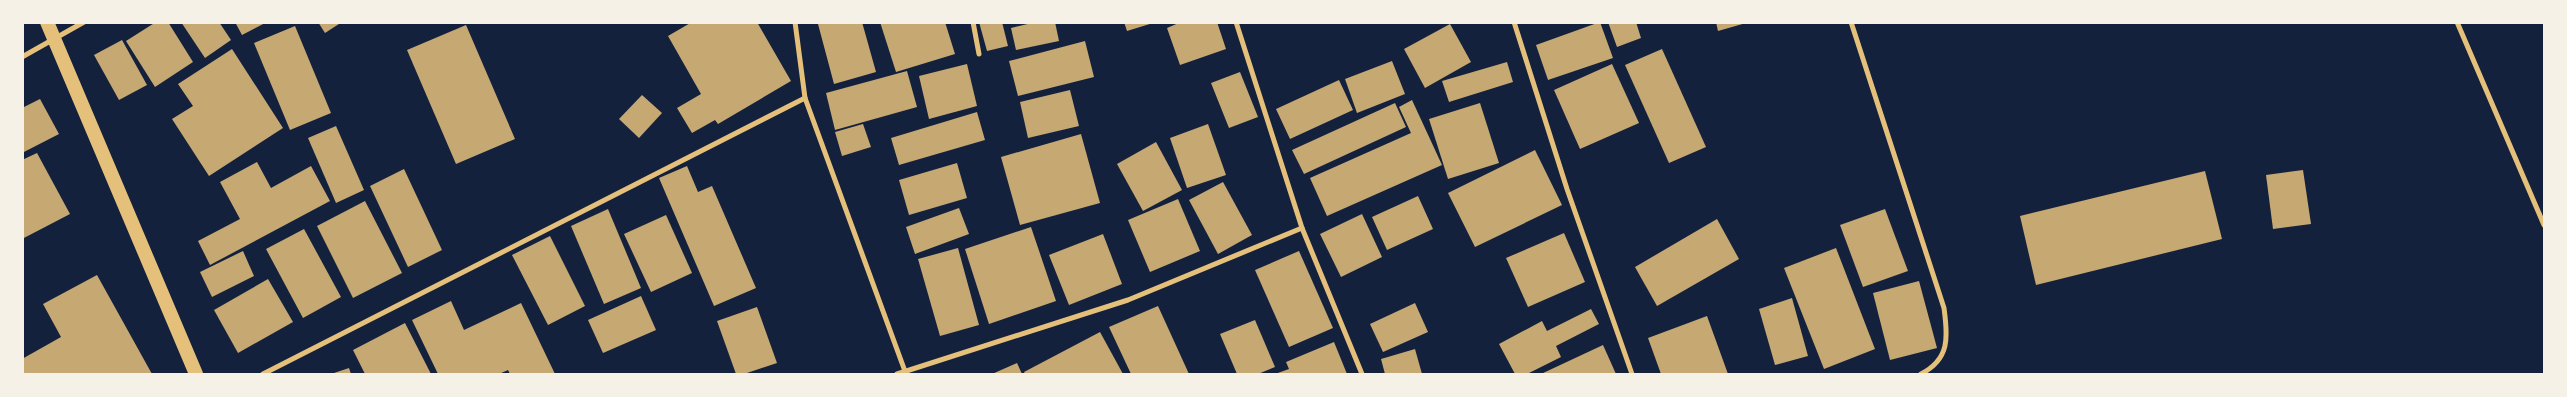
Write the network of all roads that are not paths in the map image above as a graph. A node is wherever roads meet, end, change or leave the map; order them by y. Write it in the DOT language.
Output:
graph roads {
  1 [pos="47,22"];
  2 [pos="84,22"];
  3 [pos="795,22"];
  4 [pos="973,22"];
  5 [pos="1236,22"];
  6 [pos="1514,22"];
  7 [pos="1851,22"];
  8 [pos="2457,22"];
  9 [pos="54,40"];
  10 [pos="979,54"];
  11 [pos="22,57"];
  12 [pos="805,98"];
  13 [pos="2544,225"];
  14 [pos="1302,228"];
  15 [pos="906,372"];
  16 [pos="196,374"];
  17 [pos="262,374"];
  18 [pos="897,374"];
  19 [pos="1362,374"];
  20 [pos="1632,374"];
  21 [pos="1921,374"];
  1 -- 9 [label="highway"];
  2 -- 9 [label="street"];
  3 -- 12 [label="street"];
  4 -- 10 [label="street"];
  5 -- 14 [label="street"];
  6 -- 20 [label="street"];
  7 -- 21 [label="street"];
  8 -- 13 [label="street"];
  9 -- 11 [label="street"];
  9 -- 16 [label="highway"];
  12 -- 15 [label="street"];
  12 -- 17 [label="street"];
  14 -- 15 [label="street"];
  14 -- 19 [label="street"];
  15 -- 18 [label="street"];
}
